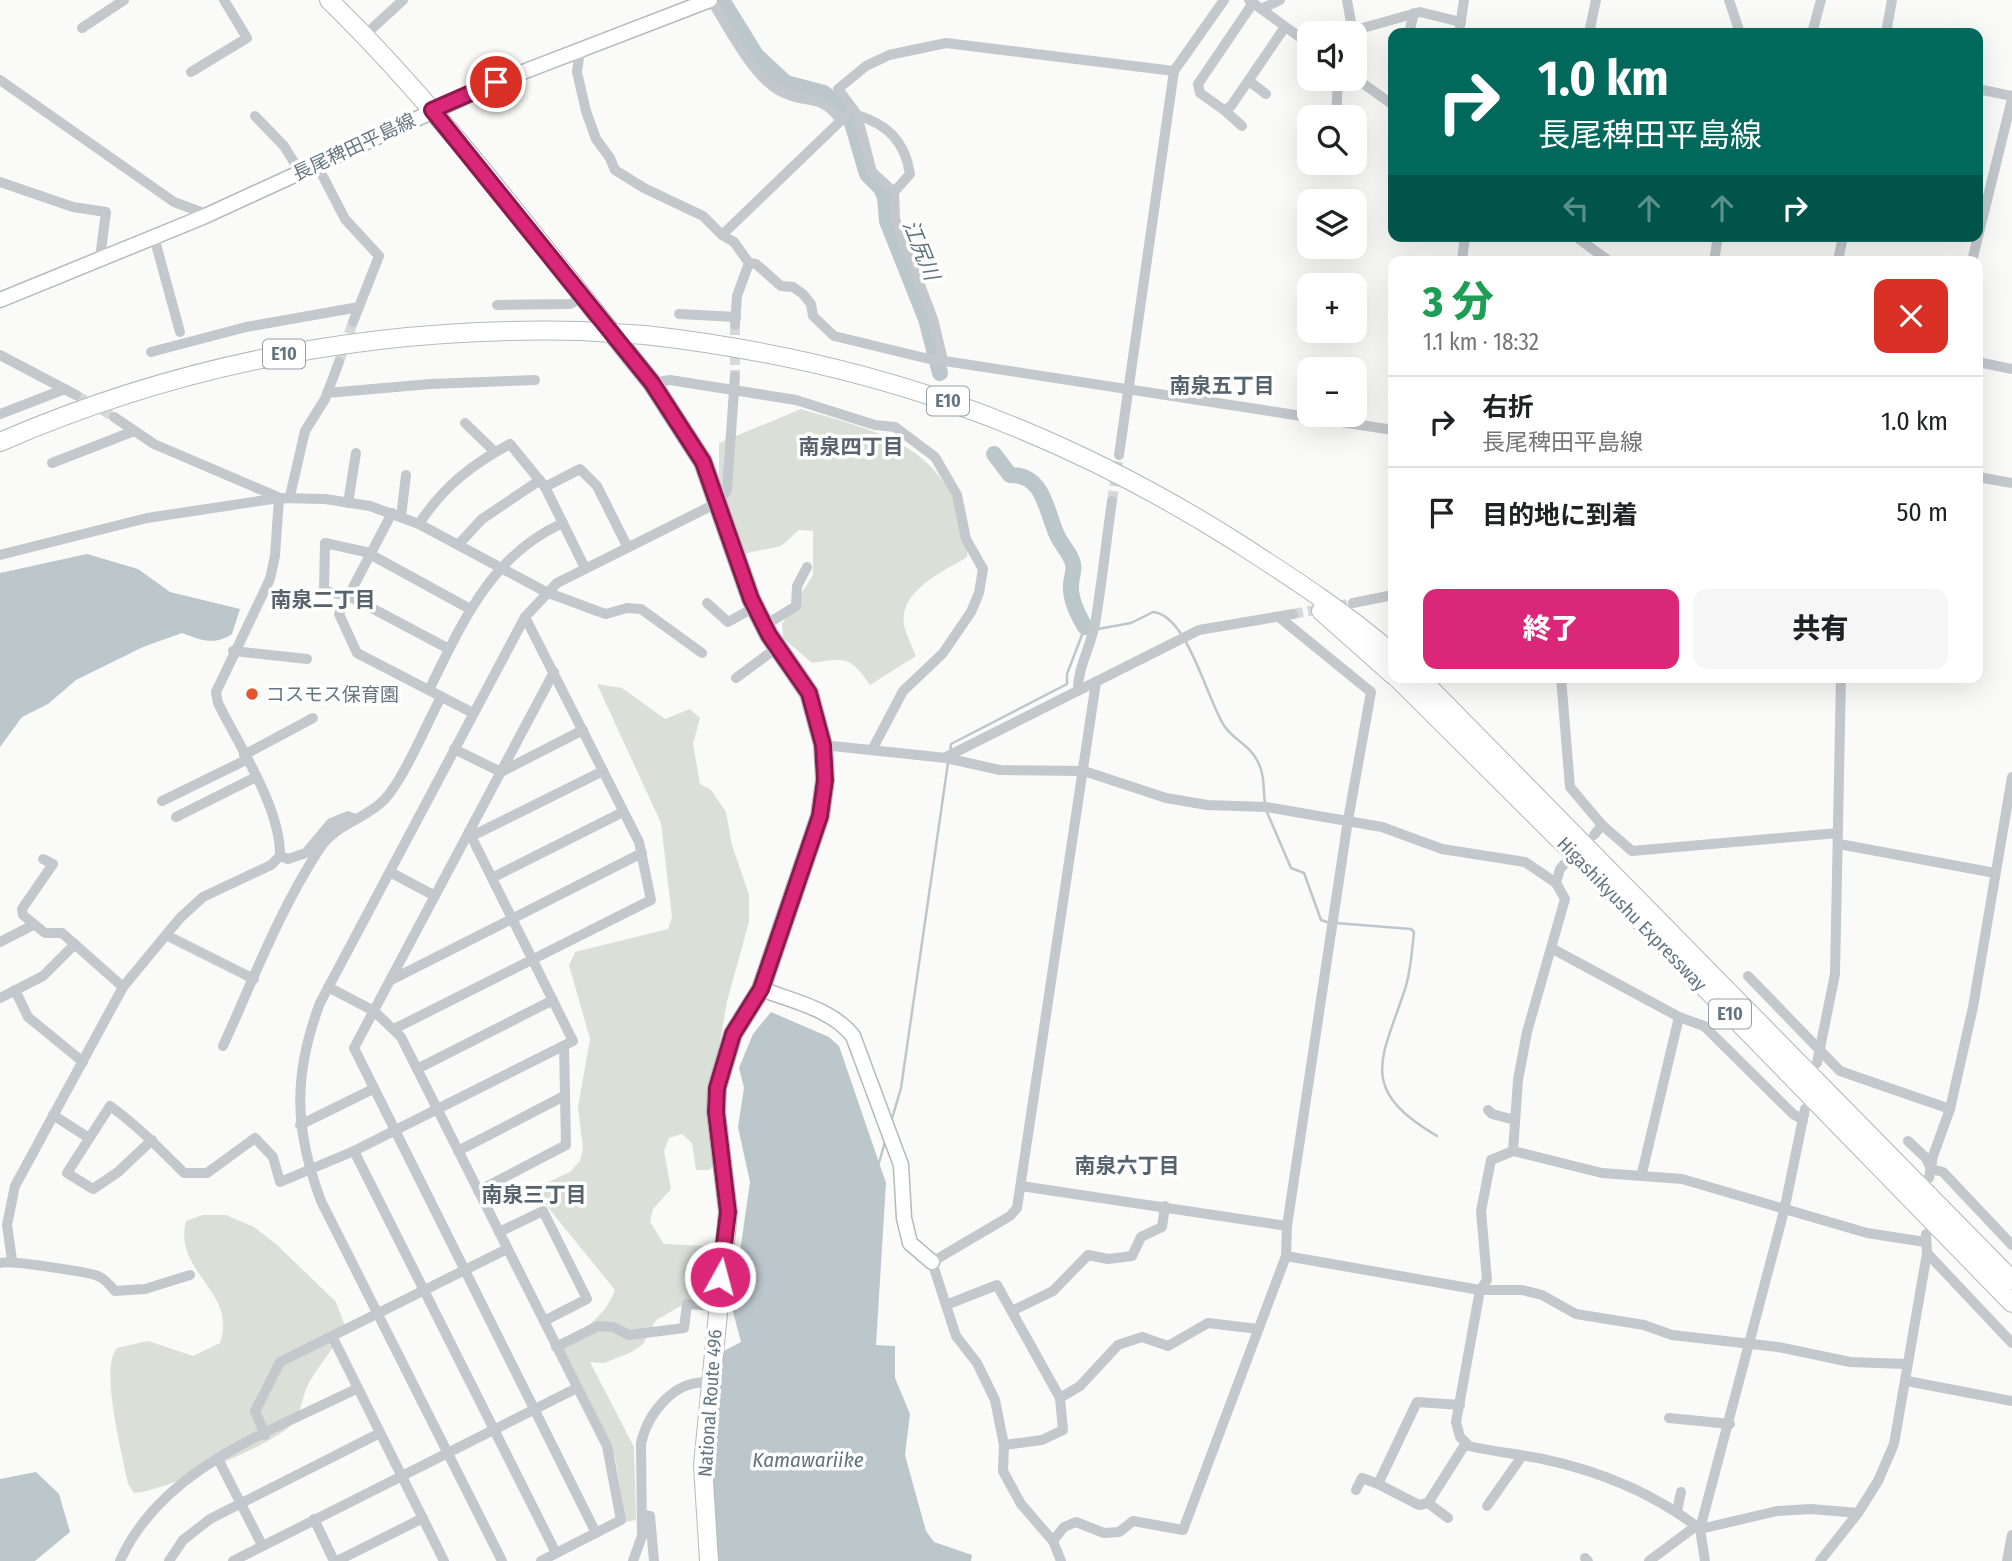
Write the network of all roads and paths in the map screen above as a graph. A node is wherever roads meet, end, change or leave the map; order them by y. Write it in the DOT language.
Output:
graph roads {
  1 [pos="124,0"];
  2 [pos="224,0"];
  3 [pos="329,0"];
  4 [pos="403,0"];
  5 [pos="710,0"];
  6 [pos="1224,0"];
  7 [pos="1280,0"];
  8 [pos="1348,0"];
  9 [pos="1464,0"];
  10 [pos="1596,0"];
  11 [pos="1729,0"];
  12 [pos="1821,0"];
  13 [pos="1892,0"];
  14 [pos="1254,3"];
  15 [pos="1414,13"];
  16 [pos="1351,21"];
  17 [pos="1461,22"];
  18 [pos="1284,27"];
  19 [pos="82,28"];
  20 [pos="1410,28"];
  21 [pos="1460,28"];
  22 [pos="1590,28"];
  23 [pos="1738,28"];
  24 [pos="1813,28"];
  25 [pos="1887,28"];
  26 [pos="1367,30"];
  27 [pos="365,35"];
  28 [pos="1297,36"];
  29 [pos="580,50"];
  30 [pos="1174,71"];
  31 [pos="191,72"];
  32 [pos="0,80"];
  33 [pos="1249,80"];
  34 [pos="1367,86"];
  35 [pos="1983,90"];
  36 [pos="1266,94"];
  37 [pos="2012,98"];
  38 [pos="1388,100"];
  39 [pos="432,110"];
  40 [pos="1224,110"];
  41 [pos="855,112"];
  42 [pos="255,116"];
  43 [pos="841,120"];
  44 [pos="1242,126"];
  45 [pos="317,164"];
  46 [pos="300,172"];
  47 [pos="0,182"];
  48 [pos="894,191"];
  49 [pos="1983,216"];
  50 [pos="203,217"];
  51 [pos="722,235"];
  52 [pos="154,237"];
  53 [pos="1583,242"];
  54 [pos="1602,256"];
  55 [pos="100,258"];
  56 [pos="749,263"];
  57 [pos="583,298"];
  58 [pos="0,300"];
  59 [pos="497,305"];
  60 [pos="359,307"];
  61 [pos="679,314"];
  62 [pos="354,322"];
  63 [pos="180,332"];
  64 [pos="151,352"];
  65 [pos="0,355"];
  66 [pos="943,360"];
  67 [pos="339,362"];
  68 [pos="1983,363"];
  69 [pos="2012,369"];
  70 [pos="735,376"];
  71 [pos="535,380"];
  72 [pos="652,383"];
  73 [pos="1129,387"];
  74 [pos="65,389"];
  75 [pos="736,391"];
  76 [pos="327,393"];
  77 [pos="76,395"];
  78 [pos="0,414"];
  79 [pos="114,417"];
  80 [pos="466,423"];
  81 [pos="1388,429"];
  82 [pos="134,431"];
  83 [pos="0,442"];
  84 [pos="495,452"];
  85 [pos="356,453"];
  86 [pos="1119,455"];
  87 [pos="52,463"];
  88 [pos="406,475"];
  89 [pos="1983,478"];
  90 [pos="2012,483"];
  91 [pos="543,484"];
  92 [pos="284,497"];
  93 [pos="1112,501"];
  94 [pos="719,502"];
  95 [pos="348,503"];
  96 [pos="396,515"];
  97 [pos="563,523"];
  98 [pos="419,524"];
  99 [pos="1228,537"];
  100 [pos="458,545"];
  101 [pos="627,546"];
  102 [pos="0,555"];
  103 [pos="369,556"];
  104 [pos="499,567"];
  105 [pos="807,567"];
  106 [pos="585,568"];
  107 [pos="546,592"];
  108 [pos="349,596"];
  109 [pos="1388,596"];
  110 [pos="707,603"];
  111 [pos="1353,603"];
  112 [pos="755,607"];
  113 [pos="470,609"];
  114 [pos="1293,614"];
  115 [pos="525,617"];
  116 [pos="1279,617"];
  117 [pos="764,626"];
  118 [pos="778,647"];
  119 [pos="449,649"];
  120 [pos="1388,650"];
  121 [pos="233,651"];
  122 [pos="702,653"];
  123 [pos="307,659"];
  124 [pos="1388,671"];
  125 [pos="554,672"];
  126 [pos="736,678"];
  127 [pos="1096,682"];
  128 [pos="1401,683"];
  129 [pos="1425,683"];
  130 [pos="1561,683"];
  131 [pos="1841,683"];
  132 [pos="429,690"];
  133 [pos="1079,691"];
  134 [pos="441,697"];
  135 [pos="473,713"];
  136 [pos="313,718"];
  137 [pos="583,730"];
  138 [pos="823,745"];
  139 [pos="454,749"];
  140 [pos="872,750"];
  141 [pos="245,757"];
  142 [pos="946,758"];
  143 [pos="603,771"];
  144 [pos="1084,771"];
  145 [pos="501,772"];
  146 [pos="256,777"];
  147 [pos="2012,777"];
  148 [pos="204,780"];
  149 [pos="214,798"];
  150 [pos="162,801"];
  151 [pos="623,812"];
  152 [pos="176,817"];
  153 [pos="2010,817"];
  154 [pos="355,819"];
  155 [pos="1348,820"];
  156 [pos="1602,825"];
  157 [pos="469,832"];
  158 [pos="1594,835"];
  159 [pos="1838,838"];
  160 [pos="642,853"];
  161 [pos="280,856"];
  162 [pos="43,859"];
  163 [pos="1567,861"];
  164 [pos="390,872"];
  165 [pos="1995,873"];
  166 [pos="492,878"];
  167 [pos="1556,883"];
  168 [pos="435,896"];
  169 [pos="513,919"];
  170 [pos="33,925"];
  171 [pos="166,935"];
  172 [pos="0,942"];
  173 [pos="75,944"];
  174 [pos="1553,949"];
  175 [pos="533,959"];
  176 [pos="1748,976"];
  177 [pos="254,979"];
  178 [pos="392,979"];
  179 [pos="123,987"];
  180 [pos="328,987"];
  181 [pos="761,989"];
  182 [pos="15,990"];
  183 [pos="0,998"];
  184 [pos="553,1000"];
  185 [pos="374,1011"];
  186 [pos="1679,1017"];
  187 [pos="396,1028"];
  188 [pos="223,1045"];
  189 [pos="564,1046"];
  190 [pos="1820,1048"];
  191 [pos="83,1062"];
  192 [pos="1817,1063"];
  193 [pos="417,1069"];
  194 [pos="373,1089"];
  195 [pos="564,1096"];
  196 [pos="436,1109"];
  197 [pos="1950,1109"];
  198 [pos="1488,1110"];
  199 [pos="53,1115"];
  200 [pos="1515,1120"];
  201 [pos="300,1125"];
  202 [pos="395,1131"];
  203 [pos="89,1138"];
  204 [pos="152,1140"];
  205 [pos="1908,1141"];
  206 [pos="354,1151"];
  207 [pos="458,1151"];
  208 [pos="1513,1152"];
  209 [pos="310,1172"];
  210 [pos="1930,1173"];
  211 [pos="1642,1174"];
  212 [pos="1021,1186"];
  213 [pos="478,1192"];
  214 [pos="1164,1206"];
  215 [pos="1784,1210"];
  216 [pos="1287,1226"];
  217 [pos="499,1232"];
  218 [pos="1926,1243"];
  219 [pos="2012,1245"];
  220 [pos="507,1249"];
  221 [pos="1286,1256"];
  222 [pos="12,1260"];
  223 [pos="932,1262"];
  224 [pos="0,1263"];
  225 [pos="465,1270"];
  226 [pos="190,1275"];
  227 [pos="2012,1280"];
  228 [pos="424,1290"];
  229 [pos="1480,1290"];
  230 [pos="2012,1303"];
  231 [pos="946,1305"];
  232 [pos="717,1306"];
  233 [pos="1012,1311"];
  234 [pos="377,1313"];
  235 [pos="544,1321"];
  236 [pos="1258,1329"];
  237 [pos="332,1336"];
  238 [pos="2012,1343"];
  239 [pos="1749,1345"];
  240 [pos="556,1347"];
  241 [pos="1906,1364"];
  242 [pos="1907,1381"];
  243 [pos="710,1383"];
  244 [pos="358,1388"];
  245 [pos="577,1388"];
  246 [pos="1060,1398"];
  247 [pos="2012,1401"];
  248 [pos="1460,1405"];
  249 [pos="535,1409"];
  250 [pos="1669,1418"];
  251 [pos="1730,1424"];
  252 [pos="494,1429"];
  253 [pos="380,1433"];
  254 [pos="265,1434"];
  255 [pos="1466,1443"];
  256 [pos="1004,1446"];
  257 [pos="447,1452"];
  258 [pos="1522,1456"];
  259 [pos="218,1459"];
  260 [pos="401,1475"];
  261 [pos="1378,1485"];
  262 [pos="1356,1490"];
  263 [pos="1681,1492"];
  264 [pos="240,1503"];
  265 [pos="1428,1503"];
  266 [pos="1487,1506"];
  267 [pos="1677,1511"];
  268 [pos="1858,1513"];
  269 [pos="642,1514"];
  270 [pos="423,1518"];
  271 [pos="1448,1518"];
  272 [pos="314,1519"];
  273 [pos="1698,1527"];
  274 [pos="596,1533"];
  275 [pos="2012,1535"];
  276 [pos="1053,1541"];
  277 [pos="262,1545"];
  278 [pos="556,1553"];
  279 [pos="442,1560"];
  280 [pos="120,1561"];
  281 [pos="169,1561"];
  282 [pos="233,1561"];
  283 [pos="336,1561"];
  284 [pos="502,1561"];
  285 [pos="541,1561"];
  286 [pos="633,1561"];
  287 [pos="653,1561"];
  288 [pos="709,1561"];
  289 [pos="1061,1561"];
  290 [pos="1649,1561"];
  291 [pos="1704,1561"];
  292 [pos="1820,1561"];
  293 [pos="2007,1561"];
  1 -- 19 [label="street"];
  2 -- 31 [label="street"];
  3 -- 27 [label="highway, National Route 496"];
  4 -- 27 [label="street"];
  5 -- 29 [label="main road, 長尾稗田平島線"];
  5 -- 43 [label="street"];
  6 -- 30 [label="street"];
  7 -- 14 [label="street"];
  8 -- 16 [label="street"];
  9 -- 17 [label="street"];
  10 -- 22 [label="street"];
  11 -- 23 [label="street"];
  12 -- 24 [label="street"];
  13 -- 25 [label="street"];
  14 -- 18 [label="street"];
  14 -- 40 [label="street"];
  15 -- 17 [label="street"];
  15 -- 20 [label="street"];
  15 -- 26 [label="street"];
  17 -- 21 [label="street"];
  18 -- 28 [label="street"];
  18 -- 33 [label="street"];
  27 -- 39 [label="highway, National Route 496"];
  29 -- 39 [label="main road, 長尾稗田平島線"];
  29 -- 51 [label="street"];
  30 -- 41 [label="street"];
  30 -- 73 [label="street"];
  32 -- 50 [label="street"];
  33 -- 36 [label="street"];
  33 -- 40 [label="street"];
  34 -- 38 [label="street"];
  35 -- 37 [label="street"];
  37 -- 49 [label="street"];
  39 -- 45 [label="main road, 長尾稗田平島線"];
  39 -- 57 [label="highway, National Route 496"];
  40 -- 44 [label="street"];
  41 -- 43 [label="street"];
  41 -- 48 [label="street"];
  41 -- 48 [label="street"];
  42 -- 46 [label="street"];
  43 -- 51 [label="street"];
  45 -- 46 [label="main road, 長尾稗田平島線"];
  45 -- 60 [label="street"];
  46 -- 50 [label="main road, 長尾稗田平島線"];
  47 -- 55 [label="street"];
  48 -- 66 [label="street"];
  50 -- 52 [label="main road, 長尾稗田平島線"];
  51 -- 56 [label="street"];
  52 -- 55 [label="main road, 長尾稗田平島線"];
  52 -- 63 [label="street"];
  53 -- 54 [label="street"];
  55 -- 58 [label="main road, 長尾稗田平島線"];
  56 -- 61 [label="street"];
  56 -- 66 [label="street"];
  57 -- 59 [label="street"];
  57 -- 72 [label="highway, National Route 496"];
  60 -- 62 [label="street"];
  60 -- 64 [label="street"];
  65 -- 74 [label="street"];
  66 -- 73 [label="street"];
  67 -- 76 [label="street"];
  68 -- 69 [label="street"];
  70 -- 75 [label="street"];
  71 -- 76 [label="street"];
  72 -- 75 [label="street"];
  72 -- 94 [label="highway, National Route 496"];
  73 -- 81 [label="street"];
  73 -- 86 [label="street"];
  74 -- 77 [label="street"];
  74 -- 78 [label="street"];
  75 -- 94 [label="street"];
  75 -- 140 [label="street"];
  76 -- 92 [label="street"];
  79 -- 82 [label="street"];
  80 -- 84 [label="street"];
  82 -- 87 [label="street"];
  82 -- 92 [label="street"];
  83 -- 99 [label="highway, Higashikyushu Expressway / E10, bridge"];
  84 -- 91 [label="street"];
  84 -- 98 [label="street"];
  85 -- 95 [label="street"];
  88 -- 96 [label="street"];
  89 -- 90 [label="street"];
  91 -- 97 [label="street"];
  91 -- 100 [label="street"];
  91 -- 101 [label="street"];
  92 -- 95 [label="street"];
  92 -- 102 [label="street"];
  92 -- 121 [label="street"];
  93 -- 133 [label="street"];
  94 -- 101 [label="street"];
  94 -- 112 [label="highway, National Route 496"];
  95 -- 96 [label="street"];
  96 -- 98 [label="street"];
  96 -- 103 [label="street"];
  97 -- 104 [label="street"];
  97 -- 106 [label="street"];
  98 -- 100 [label="street"];
  99 -- 120 [label="highway, Higashikyushu Expressway / E10"];
  99 -- 124 [label="highway, Higashikyushu Expressway / E10"];
  100 -- 104 [label="street"];
  101 -- 106 [label="street"];
  103 -- 108 [label="street"];
  103 -- 108 [label="street"];
  103 -- 113 [label="street"];
  104 -- 107 [label="street"];
  104 -- 113 [label="street"];
  105 -- 117 [label="street"];
  106 -- 107 [label="street"];
  107 -- 115 [label="street"];
  107 -- 122 [label="street"];
  108 -- 119 [label="street"];
  108 -- 132 [label="street"];
  109 -- 111 [label="street"];
  110 -- 112 [label="street"];
  112 -- 117 [label="highway, National Route 496"];
  113 -- 119 [label="street"];
  114 -- 116 [label="street"];
  115 -- 125 [label="street"];
  115 -- 135 [label="street"];
  116 -- 127 [label="street"];
  116 -- 155 [label="street"];
  117 -- 118 [label="highway, National Route 496"];
  118 -- 126 [label="street"];
  118 -- 138 [label="highway, National Route 496"];
  119 -- 132 [label="street"];
  121 -- 123 [label="street"];
  121 -- 141 [label="street"];
  125 -- 137 [label="street"];
  125 -- 145 [label="street"];
  127 -- 133 [label="street"];
  127 -- 144 [label="street"];
  128 -- 230 [label="highway, Higashikyushu Expressway / E10"];
  129 -- 227 [label="highway, Higashikyushu Expressway / E10"];
  130 -- 156 [label="street"];
  131 -- 159 [label="street"];
  132 -- 134 [label="street"];
  133 -- 142 [label="street"];
  134 -- 135 [label="street"];
  134 -- 154 [label="street"];
  135 -- 139 [label="street"];
  136 -- 141 [label="street"];
  137 -- 143 [label="street"];
  137 -- 145 [label="street"];
  138 -- 140 [label="street"];
  138 -- 181 [label="highway, National Route 496"];
  139 -- 145 [label="street"];
  139 -- 164 [label="street"];
  140 -- 142 [label="street"];
  141 -- 146 [label="street"];
  141 -- 148 [label="street"];
  142 -- 144 [label="street"];
  143 -- 151 [label="street"];
  143 -- 157 [label="street"];
  144 -- 155 [label="street"];
  144 -- 212 [label="street"];
  145 -- 157 [label="street"];
  146 -- 149 [label="street"];
  146 -- 161 [label="street"];
  147 -- 153 [label="street"];
  148 -- 149 [label="street"];
  148 -- 150 [label="street"];
  149 -- 152 [label="street"];
  151 -- 160 [label="street"];
  151 -- 166 [label="street"];
  153 -- 165 [label="street"];
  154 -- 161 [label="street"];
  154 -- 177 [label="street"];
  155 -- 167 [label="street"];
  155 -- 216 [label="street"];
  156 -- 158 [label="street"];
  156 -- 159 [label="street"];
  157 -- 166 [label="street"];
  157 -- 168 [label="street"];
  159 -- 165 [label="street"];
  159 -- 190 [label="street"];
  160 -- 169 [label="street"];
  160 -- 175 [label="street"];
  161 -- 171 [label="street"];
  162 -- 170 [label="street"];
  163 -- 167 [label="street"];
  164 -- 168 [label="street"];
  164 -- 180 [label="street"];
  165 -- 197 [label="street"];
  166 -- 169 [label="street"];
  167 -- 174 [label="street"];
  168 -- 178 [label="street"];
  169 -- 175 [label="street"];
  169 -- 178 [label="street"];
  170 -- 172 [label="street"];
  170 -- 173 [label="street"];
  171 -- 177 [label="street"];
  171 -- 179 [label="street"];
  173 -- 179 [label="street"];
  173 -- 182 [label="street"];
  174 -- 186 [label="street"];
  174 -- 200 [label="street"];
  175 -- 184 [label="street"];
  175 -- 187 [label="street"];
  176 -- 190 [label="street"];
  177 -- 188 [label="street"];
  178 -- 185 [label="street"];
  179 -- 191 [label="street"];
  180 -- 185 [label="street"];
  180 -- 201 [label="street"];
  181 -- 223 [label="main road"];
  181 -- 232 [label="highway, National Route 496"];
  182 -- 183 [label="street"];
  182 -- 191 [label="street"];
  184 -- 189 [label="street"];
  184 -- 193 [label="street"];
  185 -- 187 [label="street"];
  185 -- 194 [label="street"];
  186 -- 211 [label="street"];
  186 -- 215 [label="street"];
  187 -- 193 [label="street"];
  189 -- 195 [label="street"];
  189 -- 196 [label="street"];
  190 -- 192 [label="street"];
  190 -- 197 [label="street"];
  191 -- 199 [label="street"];
  193 -- 196 [label="street"];
  194 -- 201 [label="street"];
  194 -- 202 [label="street"];
  195 -- 207 [label="street"];
  195 -- 213 [label="street"];
  196 -- 202 [label="street"];
  196 -- 207 [label="street"];
  197 -- 210 [label="street"];
  198 -- 200 [label="street"];
  199 -- 203 [label="street"];
  199 -- 222 [label="street"];
  200 -- 208 [label="street"];
  201 -- 209 [label="street"];
  202 -- 206 [label="street"];
  202 -- 225 [label="street"];
  203 -- 204 [label="street"];
  203 -- 204 [label="street"];
  204 -- 209 [label="street"];
  205 -- 210 [label="street"];
  206 -- 209 [label="street"];
  206 -- 228 [label="street"];
  207 -- 213 [label="street"];
  208 -- 211 [label="street"];
  208 -- 229 [label="street"];
  209 -- 234 [label="street"];
  210 -- 219 [label="street"];
  211 -- 215 [label="street"];
  212 -- 214 [label="street"];
  212 -- 223 [label="street"];
  213 -- 217 [label="street"];
  214 -- 216 [label="street"];
  214 -- 233 [label="street"];
  215 -- 218 [label="street"];
  215 -- 239 [label="street"];
  216 -- 221 [label="street"];
  217 -- 220 [label="street"];
  217 -- 235 [label="street"];
  218 -- 238 [label="street"];
  218 -- 241 [label="street"];
  220 -- 225 [label="street"];
  220 -- 235 [label="street"];
  221 -- 229 [label="street"];
  221 -- 236 [label="street"];
  222 -- 224 [label="street"];
  222 -- 226 [label="street"];
  223 -- 231 [label="street"];
  225 -- 228 [label="street"];
  225 -- 249 [label="street"];
  228 -- 234 [label="street"];
  228 -- 252 [label="street"];
  229 -- 239 [label="street"];
  229 -- 248 [label="street"];
  231 -- 233 [label="street"];
  231 -- 256 [label="street"];
  232 -- 240 [label="street"];
  232 -- 243 [label="highway, National Route 496"];
  233 -- 246 [label="street"];
  234 -- 237 [label="street"];
  234 -- 257 [label="street"];
  235 -- 240 [label="street"];
  236 -- 246 [label="street"];
  236 -- 276 [label="street"];
  237 -- 244 [label="street"];
  237 -- 254 [label="street"];
  239 -- 241 [label="street"];
  239 -- 251 [label="street"];
  240 -- 245 [label="street"];
  241 -- 242 [label="street"];
  242 -- 247 [label="street"];
  242 -- 268 [label="street"];
  243 -- 269 [label="street"];
  243 -- 288 [label="highway, National Route 496"];
  244 -- 253 [label="street"];
  244 -- 254 [label="street"];
  245 -- 249 [label="street"];
  245 -- 274 [label="street"];
  246 -- 256 [label="street"];
  248 -- 255 [label="street"];
  248 -- 261 [label="street"];
  249 -- 252 [label="street"];
  249 -- 274 [label="street"];
  250 -- 251 [label="street"];
  251 -- 273 [label="street"];
  252 -- 257 [label="street"];
  252 -- 278 [label="street"];
  253 -- 260 [label="street"];
  253 -- 264 [label="street"];
  254 -- 259 [label="street"];
  255 -- 258 [label="street"];
  255 -- 265 [label="street"];
  256 -- 276 [label="street"];
  257 -- 260 [label="street"];
  257 -- 284 [label="street"];
  258 -- 266 [label="street"];
  258 -- 267 [label="street"];
  259 -- 264 [label="street"];
  259 -- 280 [label="street"];
  260 -- 270 [label="street"];
  260 -- 272 [label="street"];
  261 -- 262 [label="street"];
  261 -- 265 [label="street"];
  263 -- 267 [label="street"];
  264 -- 277 [label="street"];
  264 -- 281 [label="street"];
  265 -- 271 [label="street"];
  267 -- 273 [label="street"];
  268 -- 273 [label="street"];
  268 -- 292 [label="street"];
  269 -- 286 [label="street"];
  269 -- 287 [label="street"];
  270 -- 279 [label="street"];
  270 -- 283 [label="street"];
  272 -- 277 [label="street"];
  272 -- 283 [label="street"];
  273 -- 290 [label="street"];
  273 -- 291 [label="street"];
  274 -- 278 [label="street"];
  275 -- 293 [label="street"];
  276 -- 289 [label="street"];
  277 -- 282 [label="street"];
  278 -- 285 [label="street"];
}
